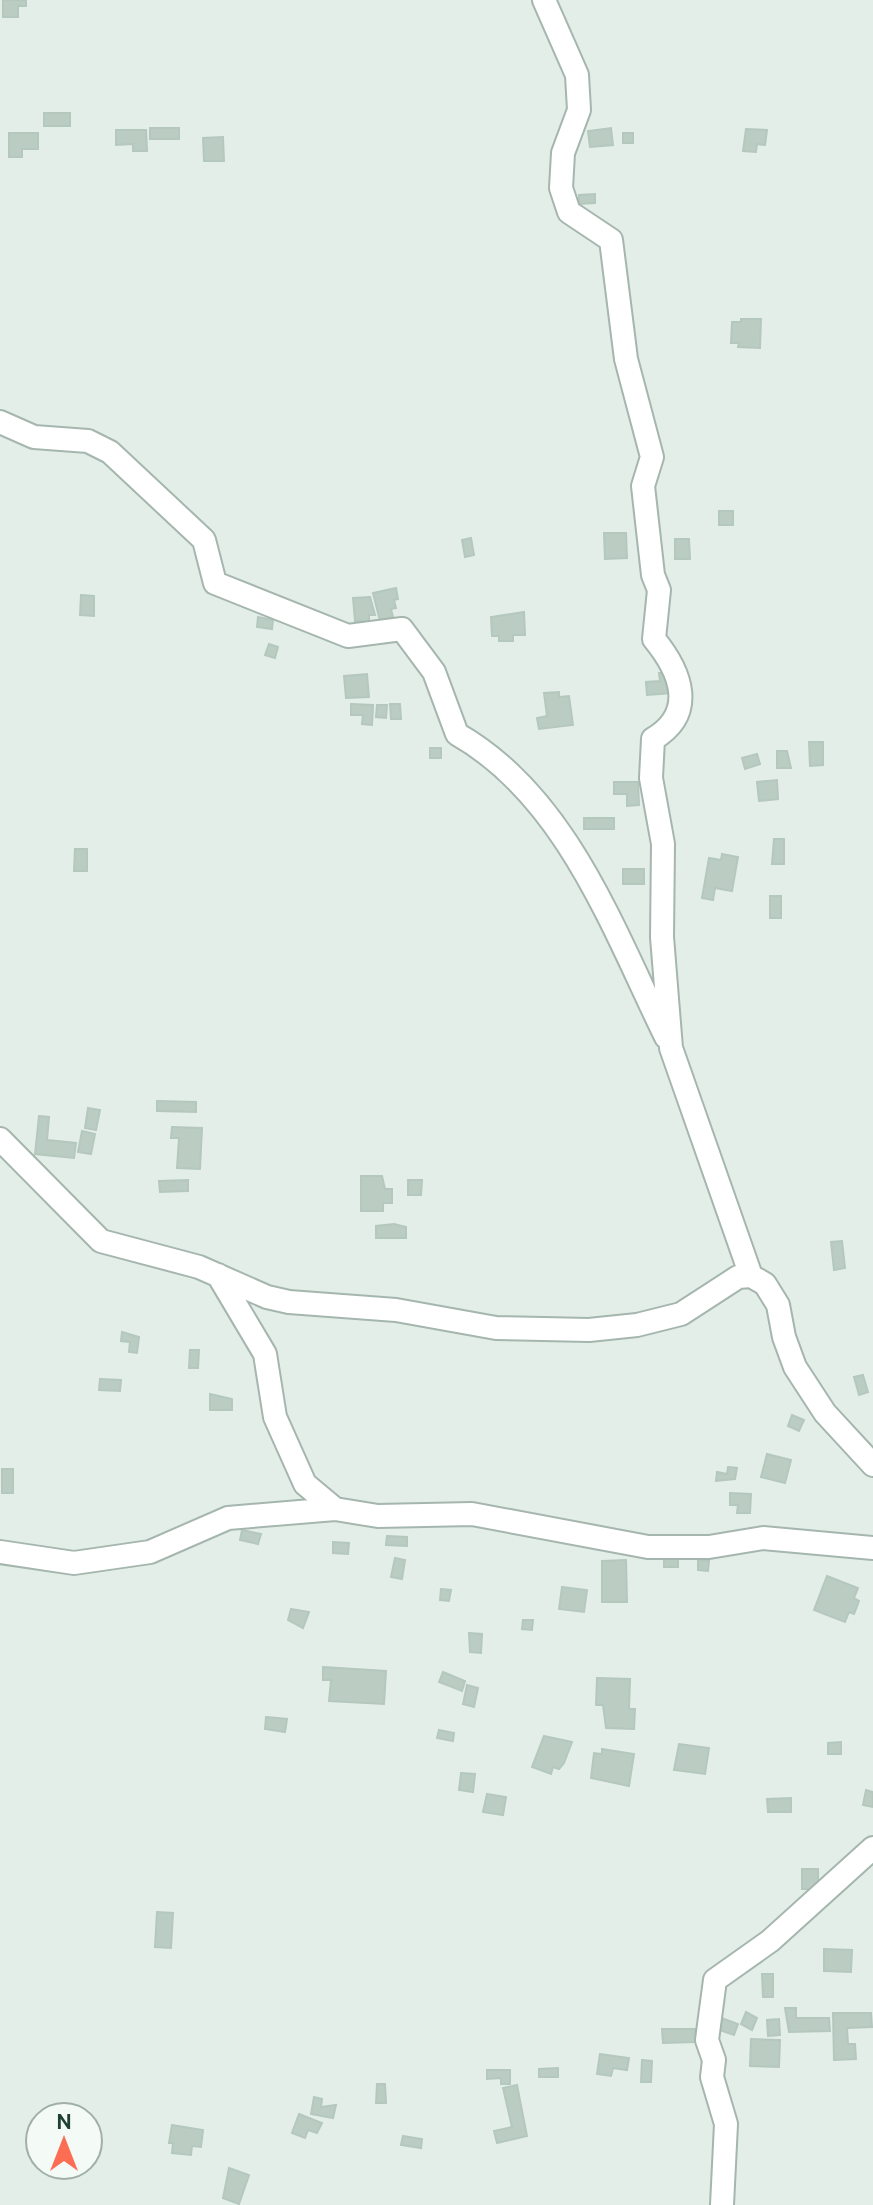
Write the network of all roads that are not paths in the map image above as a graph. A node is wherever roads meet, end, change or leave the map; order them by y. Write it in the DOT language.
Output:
graph roads {
  1 [pos="544,0"];
  2 [pos="0,422"];
  3 [pos="671,1048"];
  4 [pos="0,1139"];
  5 [pos="216,1272"];
  6 [pos="751,1276"];
  7 [pos="873,1465"];
  8 [pos="335,1509"];
  9 [pos="873,1548"];
  10 [pos="0,1552"];
  11 [pos="873,1848"];
  12 [pos="722,2205"];
  1 -- 3 [label="street"];
  2 -- 3 [label="street"];
  3 -- 6 [label="street"];
  4 -- 5 [label="street"];
  5 -- 6 [label="street"];
  5 -- 8 [label="street"];
  6 -- 7 [label="street"];
  8 -- 9 [label="street"];
  8 -- 10 [label="street"];
  11 -- 12 [label="street"];
}
